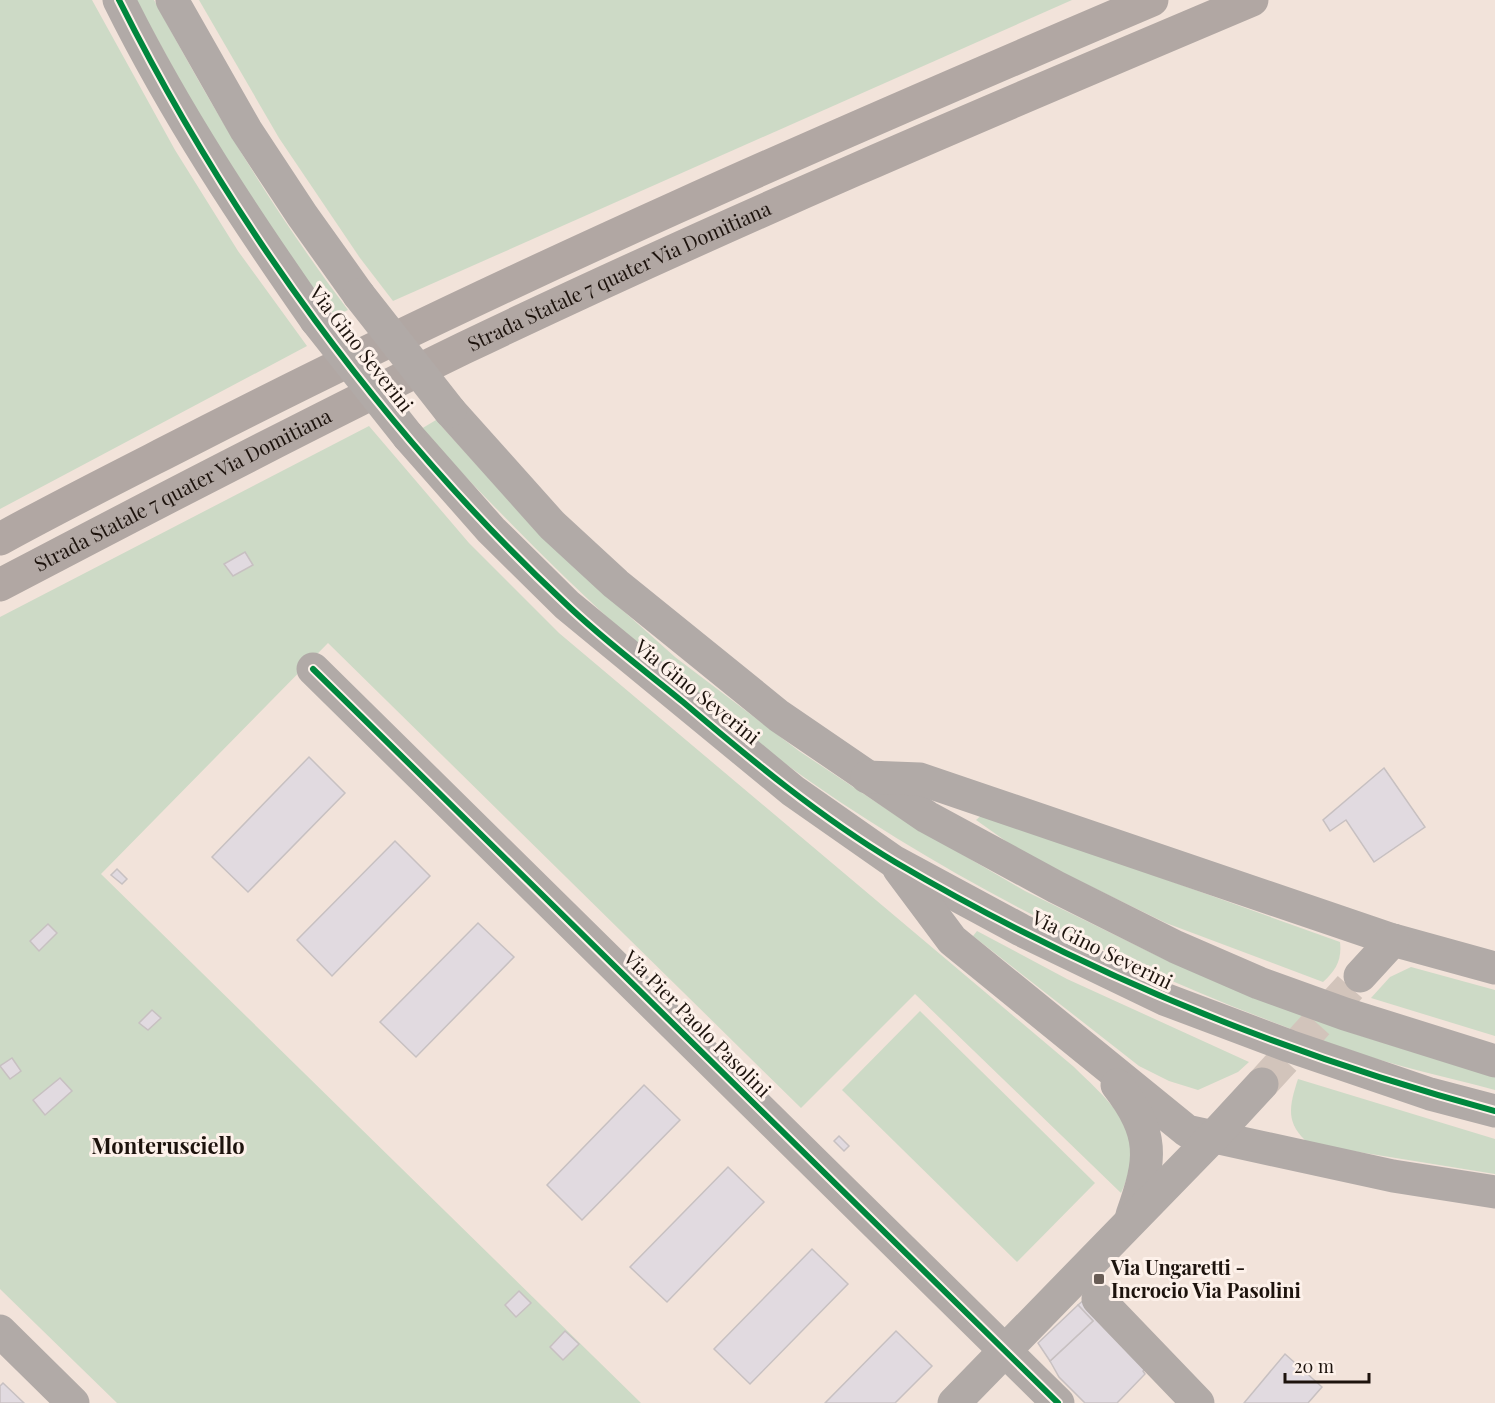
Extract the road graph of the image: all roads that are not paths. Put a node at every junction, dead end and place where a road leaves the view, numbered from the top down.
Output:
1 (119, 0) edge
2 (172, 0) edge
3 (1152, 0) edge
4 (1252, 0) edge
5 (0, 539) edge
6 (0, 585) edge
7 (313, 669) dead end
8 (867, 777) junction
9 (893, 861) junction
10 (1393, 940) junction
11 (1495, 968) edge
12 (1360, 976) tunnel mouth
13 (1495, 1061) edge
14 (1100, 1062) junction
15 (1262, 1084) tunnel mouth
16 (1495, 1111) edge
17 (1213, 1137) junction
18 (1495, 1192) edge
19 (1129, 1224) junction
20 (1098, 1299) dead end
21 (0, 1331) edge
22 (1006, 1351) junction
23 (73, 1403) edge
24 (954, 1403) edge
25 (1058, 1403) edge
26 (1198, 1403) edge

1 - 9 street, Via Gino Severini, bridge
2 - 8 street, Via Gino Severini, bridge
3 - 5 highway, Strada Statale 7 quater Via Domitiana
4 - 6 highway, Strada Statale 7 quater Via Domitiana
7 - 22 street, Via Pier Paolo Pasolini
8 - 10 street
8 - 13 street, Via Gino Severini
9 - 14 street
9 - 16 street, Via Gino Severini
10 - 11 street
10 - 12 street
14 - 17 street
14 - 19 street
15 - 17 street
17 - 18 street
17 - 19 street
19 - 22 street
20 - 26 street
21 - 23 street
22 - 24 street
22 - 25 street, Via Pier Paolo Pasolini

